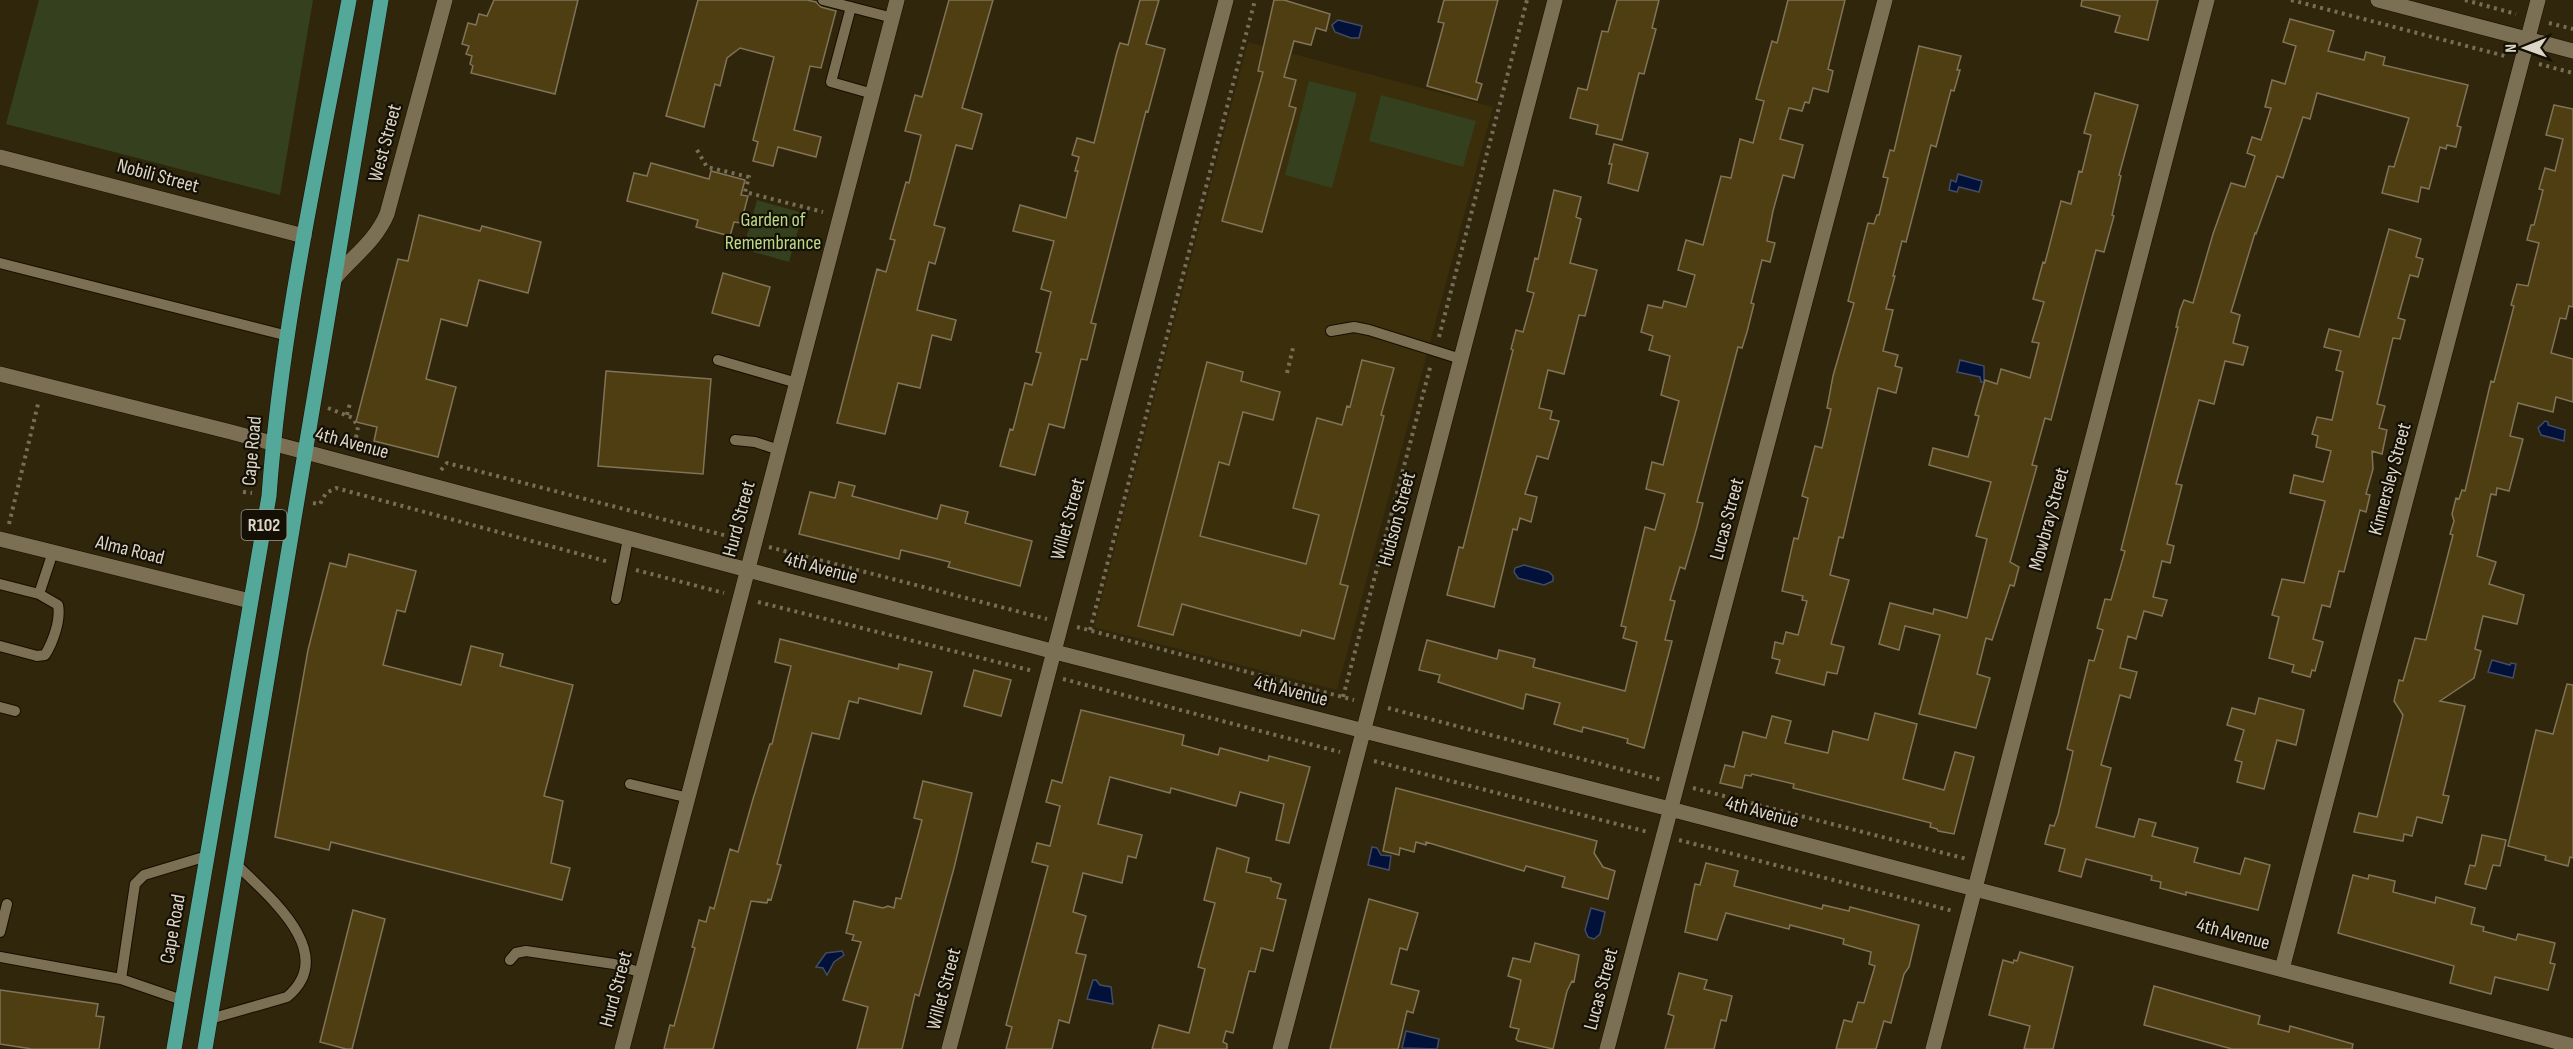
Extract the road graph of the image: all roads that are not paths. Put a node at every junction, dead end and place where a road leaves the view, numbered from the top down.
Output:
1 (349, 0) edge
2 (381, 0) edge
3 (445, 0) edge
4 (823, 0) edge
5 (897, 0) edge
6 (1226, 0) edge
7 (1555, 0) edge
8 (1885, 0) edge
9 (2207, 0) edge
10 (2378, 0) edge
11 (2538, 0) edge
12 (851, 8) junction
13 (893, 18) junction
14 (2528, 39) junction
15 (2573, 51) edge
16 (873, 94) junction
17 (0, 157) edge
18 (304, 236) junction
19 (0, 263) edge
20 (334, 279) junction
21 (1331, 331) dead end
22 (288, 336) junction
23 (1461, 359) junction
24 (718, 360) dead end
25 (0, 374) edge
26 (797, 383) junction
27 (735, 440) dead end
28 (273, 444) junction
29 (779, 450) junction
30 (306, 453) junction
31 (0, 539) edge
32 (628, 539) junction
33 (53, 552) junction
34 (748, 571) junction
35 (0, 584) edge
36 (39, 594) junction
37 (616, 599) dead end
38 (250, 601) junction
39 (0, 646) edge
40 (1055, 652) junction
41 (0, 707) edge
42 (15, 711) dead end
43 (1363, 731) junction
44 (630, 784) dead end
45 (689, 798) junction
46 (1670, 809) junction
47 (207, 856) junction
48 (236, 864) junction
49 (1975, 889) junction
50 (7, 904) dead end
51 (0, 932) edge
52 (0, 957) edge
53 (510, 960) dead end
54 (2282, 969) junction
55 (642, 973) junction
56 (121, 979) junction
57 (182, 1000) junction
58 (210, 1019) junction
59 (2573, 1046) edge
60 (174, 1049) edge
61 (205, 1049) edge
62 (622, 1049) edge
63 (949, 1049) edge
64 (1280, 1049) edge
65 (1607, 1049) edge
66 (1932, 1049) edge

1 - 18 main road, Cape Road / R102
2 - 20 main road, R102
3 - 20 street, West Street
4 - 12 lane
5 - 13 street, Hurd Street
6 - 40 street, Willet Street
7 - 23 street, Hudson Street
8 - 46 street, Lucas Street
9 - 49 street, Mowbray Street
10 - 14 street
11 - 14 street, Kinnersley Street
12 - 13 lane
12 - 16 lane
13 - 16 street, Hurd Street
14 - 15 street
14 - 54 street, Kinnersley Street
16 - 26 street, Hurd Street
17 - 18 street, Nobili Street
18 - 22 main road, Cape Road / R102
19 - 22 lane
20 - 30 main road, R102
21 - 23 lane
22 - 28 main road, Cape Road / R102
23 - 43 street, Hudson Street
24 - 26 lane
25 - 28 street, 4th Avenue
26 - 29 street, Hurd Street
27 - 29 lane
28 - 30 street, 4th Avenue
28 - 38 main road, Cape Road / R102
29 - 34 street, Hurd Street
30 - 32 street, 4th Avenue
30 - 48 main road, R102
31 - 33 street, Alma Road
32 - 34 street, 4th Avenue
32 - 37 lane
33 - 36 lane
33 - 38 street, Alma Road
34 - 40 street, 4th Avenue
34 - 45 street, Hurd Street
35 - 36 lane
36 - 39 lane
38 - 47 main road, Cape Road / R102
40 - 43 street, 4th Avenue
40 - 63 street, Willet Street
41 - 42 lane
43 - 46 street, 4th Avenue
43 - 64 street, Hudson Street
44 - 45 lane
45 - 55 street, Hurd Street
46 - 49 street, 4th Avenue
46 - 65 street, Lucas Street
47 - 56 lane
47 - 57 main road, Cape Road / R102
48 - 58 main road, R102
48 - 58 lane
49 - 54 street, 4th Avenue
49 - 66 street, Mowbray Street
50 - 51 lane
52 - 56 lane
53 - 55 lane
54 - 59 street, 4th Avenue
55 - 62 street, Hurd Street
56 - 57 lane
57 - 60 main road, Cape Road / R102
58 - 61 main road, R102

